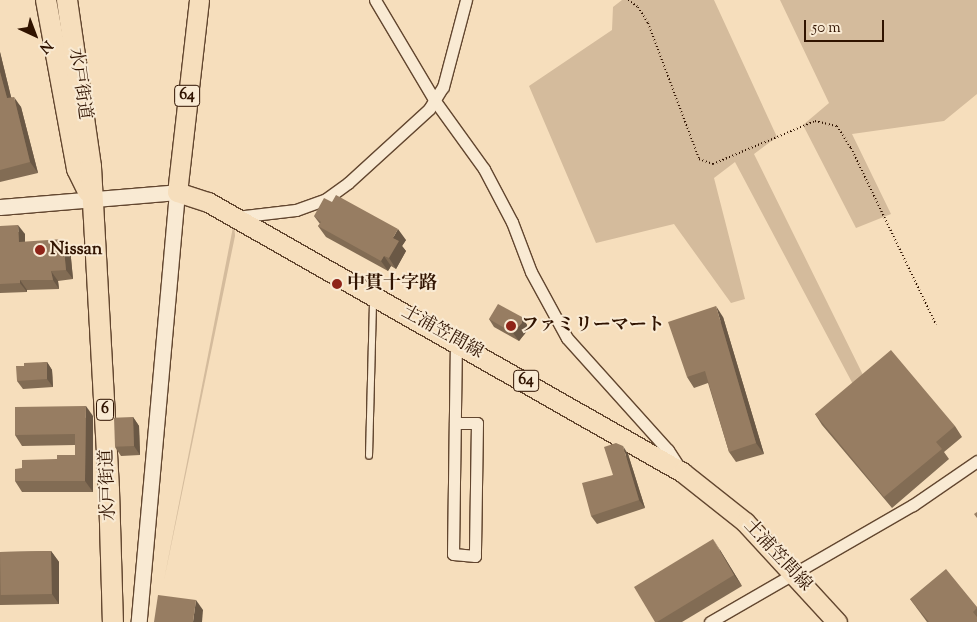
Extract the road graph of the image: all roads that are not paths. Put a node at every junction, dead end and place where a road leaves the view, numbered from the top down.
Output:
1 (46, 0) edge
2 (67, 0) edge
3 (199, 0) edge
4 (375, 0) edge
5 (466, 0) edge
6 (435, 101) junction
7 (177, 192) junction
8 (91, 198) junction
9 (0, 207) edge
10 (234, 217) junction
11 (373, 294) junction
12 (456, 341) junction
13 (455, 423) junction
14 (369, 456) dead end
15 (977, 461) edge
16 (682, 472) junction
17 (794, 573) junction
18 (113, 622) edge
19 (139, 622) edge
20 (710, 622) edge
21 (837, 622) edge

1 - 8 highway, 水戸街道 / 6
2 - 8 highway, 水戸街道 / 6
3 - 7 main road, 64
4 - 6 street
5 - 6 street
6 - 10 street
6 - 16 street
7 - 8 street
7 - 10 main road, 土浦笠間線 / 64
7 - 19 street
8 - 9 street
8 - 18 highway, 水戸街道 / 6
10 - 11 main road, 土浦笠間線 / 64
11 - 12 main road, 土浦笠間線 / 64
11 - 14 lane
12 - 13 street
12 - 16 main road, 土浦笠間線 / 64
13 - 13 street
15 - 17 street
16 - 17 main road, 土浦笠間線 / 64
17 - 20 street
17 - 21 main road, 土浦笠間線 / 64

